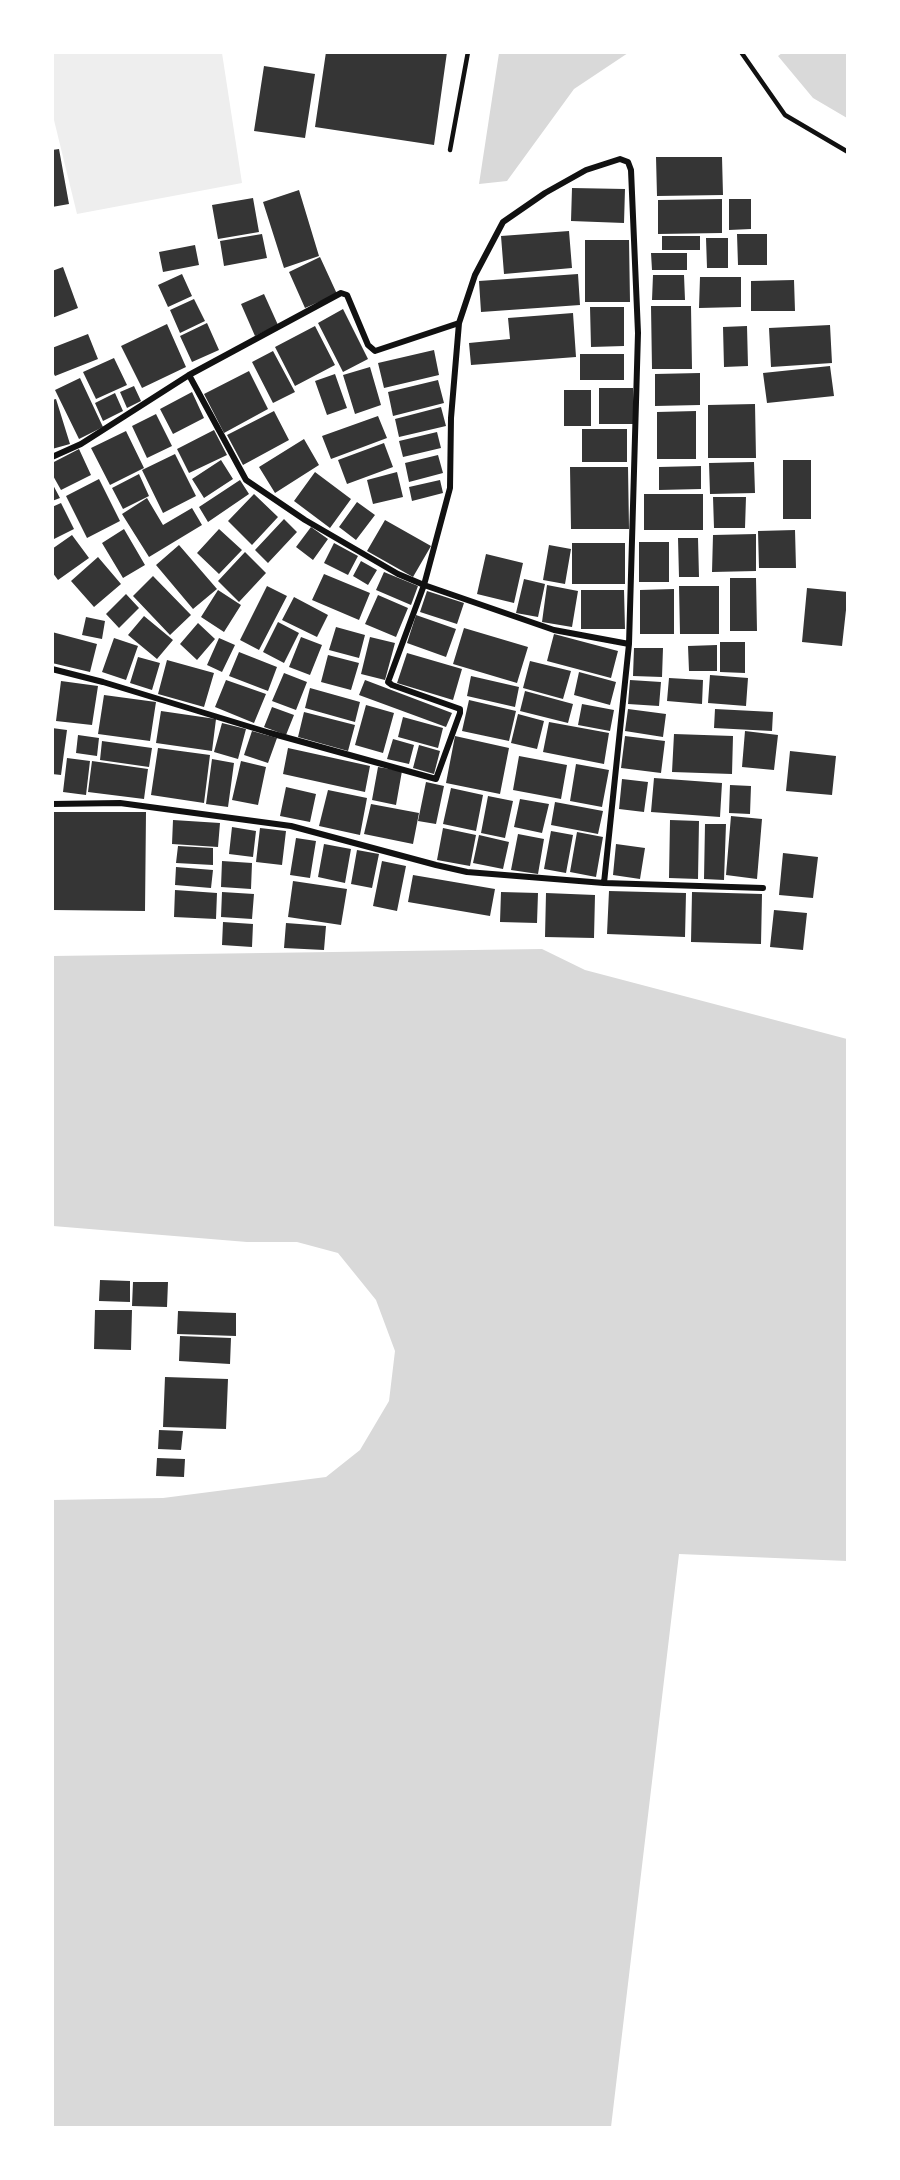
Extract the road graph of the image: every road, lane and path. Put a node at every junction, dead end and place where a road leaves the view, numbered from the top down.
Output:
1 (468, 52) edge
2 (741, 52) edge
3 (450, 150) dead end
4 (848, 152) edge
5 (459, 323) junction
6 (189, 375) junction
7 (52, 457) edge
8 (424, 585) junction
9 (629, 644) junction
10 (52, 669) edge
11 (52, 804) edge
12 (604, 883) junction
13 (763, 888) dead end

1 - 3 lane
2 - 4 lane
5 - 6 street
5 - 8 street
5 - 9 street
6 - 7 street
6 - 8 street
8 - 9 street
8 - 10 street
9 - 12 street
11 - 12 street
12 - 13 street

